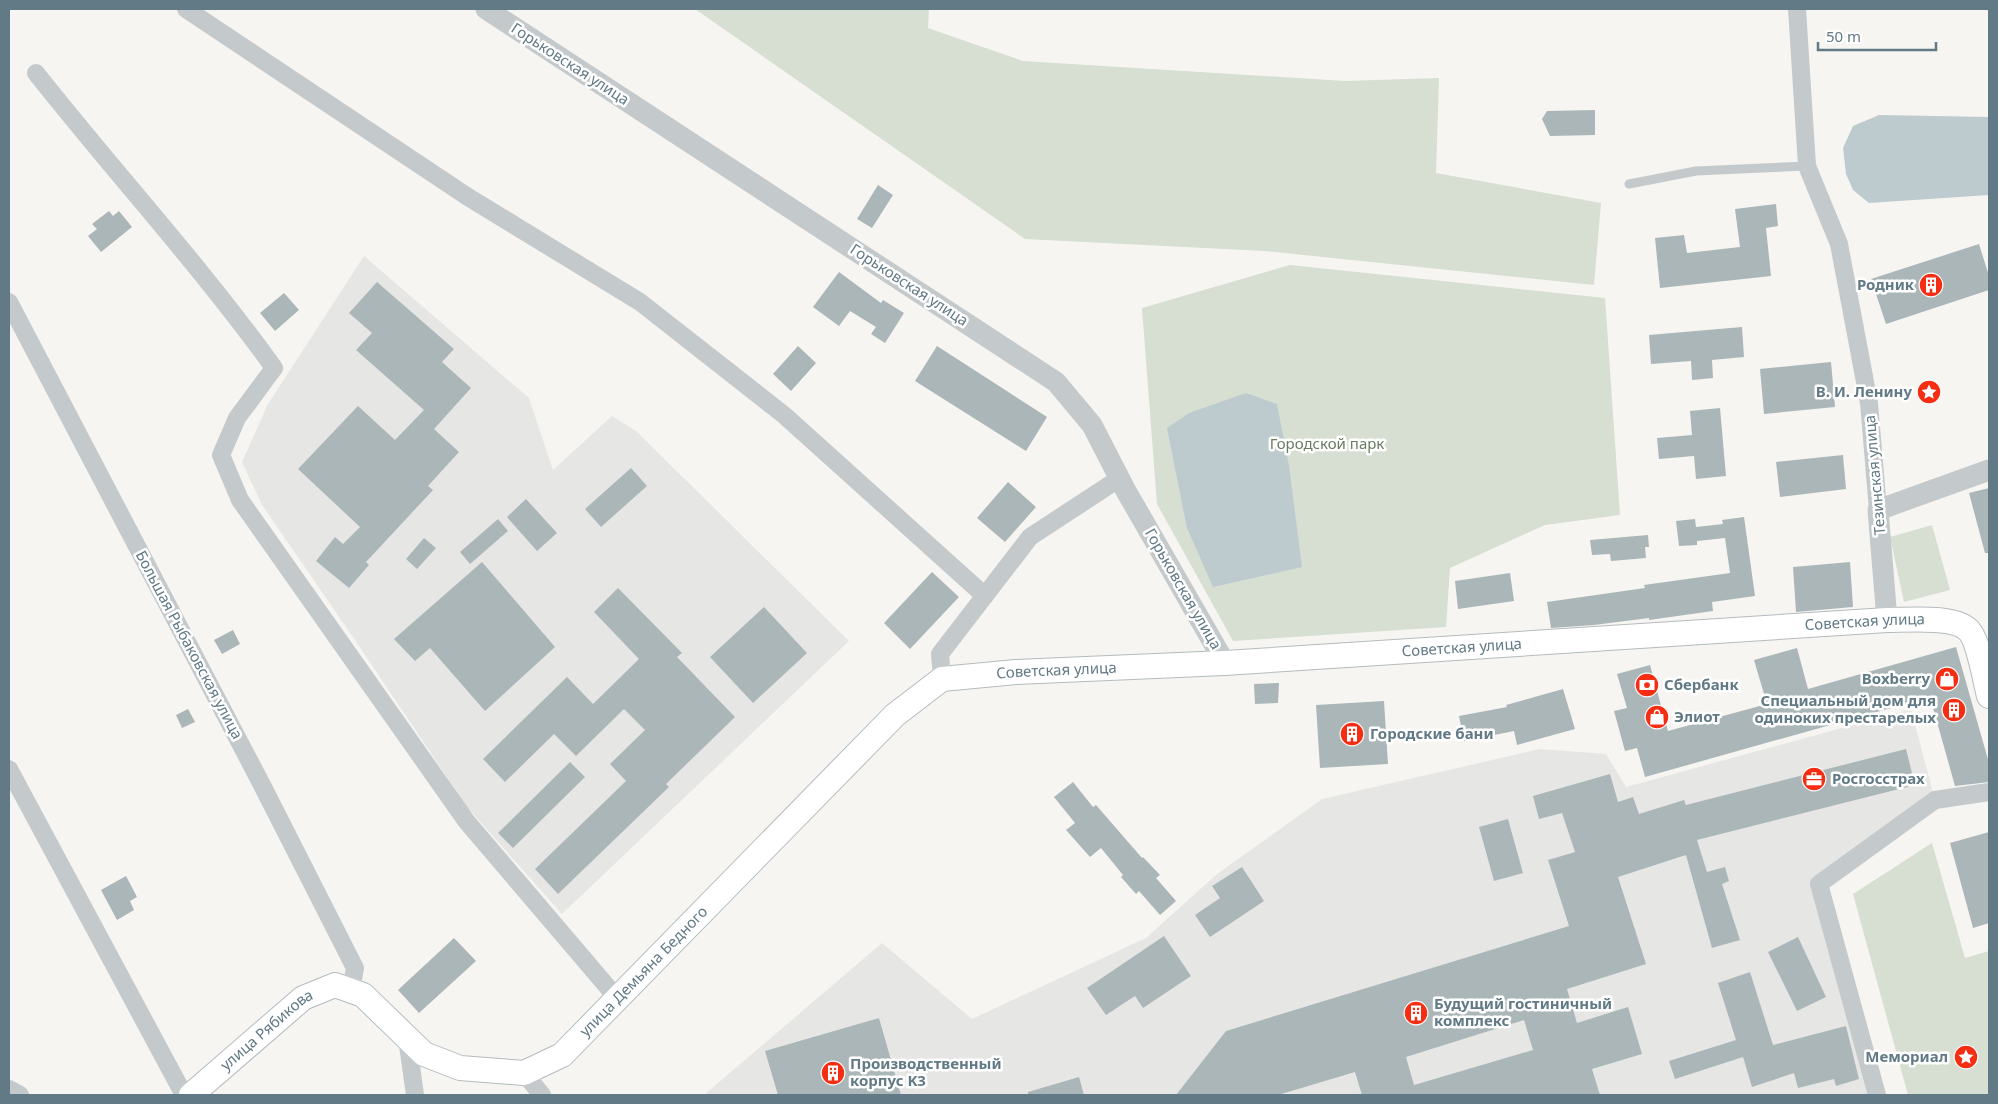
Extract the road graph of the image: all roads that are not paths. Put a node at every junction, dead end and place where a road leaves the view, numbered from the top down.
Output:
1 (186, 9) edge
2 (486, 9) edge
3 (1797, 9) edge
4 (36, 73) dead end
5 (1807, 166) junction
6 (1629, 184) dead end
7 (9, 302) edge
8 (1989, 470) edge
9 (1120, 478) junction
10 (1878, 510) junction
11 (985, 596) junction
12 (1887, 620) junction
13 (1225, 663) junction
14 (942, 679) junction
15 (1989, 696) edge
16 (9, 769) edge
17 (1989, 792) edge
18 (351, 991) junction
19 (617, 998) junction
20 (407, 1038) junction
21 (524, 1073) junction
22 (9, 1089) edge
23 (20, 1095) edge
24 (184, 1095) edge
25 (191, 1095) edge
26 (415, 1095) edge
27 (542, 1095) edge
28 (1877, 1095) edge

1 - 11 street
2 - 9 street, Горьковская улица
3 - 5 street, Тезинская улица
4 - 19 street
5 - 6 lane
5 - 10 street, Тезинская улица
7 - 18 street, Большая Рыбаковская улица
8 - 10 street
9 - 11 street
9 - 13 street, Горьковская улица
10 - 12 street, Тезинская улица
11 - 14 street
12 - 13 main road, Советская улица
12 - 15 main road, Советская улица
13 - 14 main road, Советская улица
14 - 19 main road, улица Демьяна Бедного
16 - 24 street
17 - 28 street
18 - 20 main road, улица Демьяна Бедного
18 - 25 main road, улица Рябикова
19 - 21 main road, улица Демьяна Бедного
20 - 21 main road, улица Демьяна Бедного
20 - 26 street
21 - 27 street
22 - 23 street

